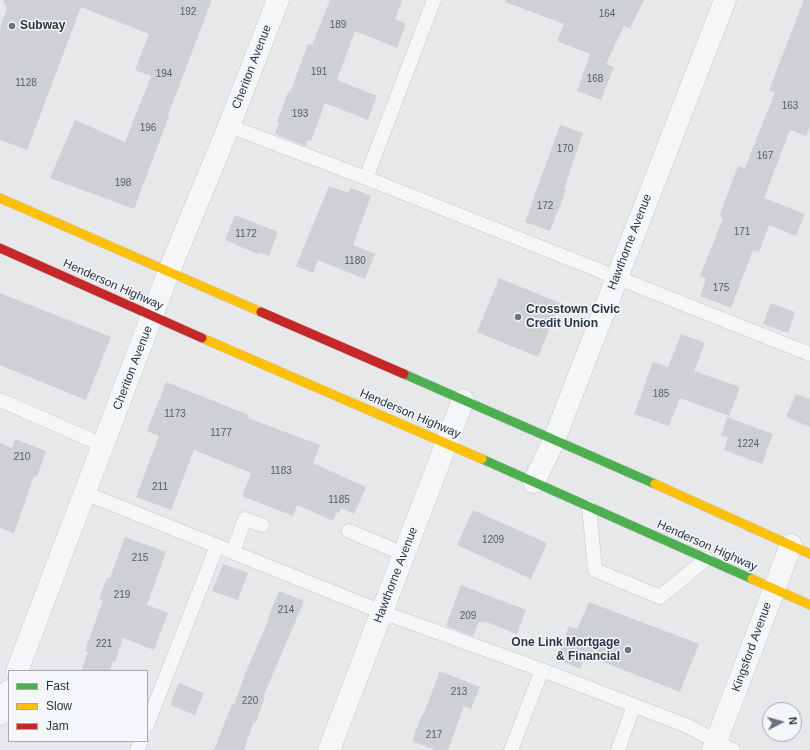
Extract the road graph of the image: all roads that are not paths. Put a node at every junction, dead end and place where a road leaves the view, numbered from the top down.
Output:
1 (278, 0) edge
2 (434, 0) edge
3 (720, 1) edge
4 (229, 126) junction
5 (366, 178) junction
6 (0, 198) edge
7 (0, 248) edge
8 (169, 271) junction
9 (617, 277) junction
10 (152, 316) junction
11 (810, 354) edge
12 (0, 400) edge
13 (463, 400) junction
14 (554, 440) junction
15 (447, 443) junction
16 (104, 445) junction
17 (534, 482) junction
18 (85, 493) junction
19 (589, 507) junction
20 (262, 525) dead end
21 (349, 531) dead end
22 (217, 546) junction
23 (800, 549) edge
24 (232, 552) junction
25 (404, 554) junction
26 (706, 559) junction
27 (773, 589) junction
28 (810, 605) edge
29 (382, 612) junction
30 (17, 670) edge
31 (542, 670) junction
32 (8, 694) edge
33 (634, 705) junction
34 (0, 714) edge
35 (148, 722) edge
36 (721, 748) edge
37 (328, 750) edge
38 (511, 750) edge
39 (618, 750) edge

1 - 4 street, Cheriton Avenue
2 - 5 lane
3 - 9 street, Hawthorne Avenue
4 - 5 lane
4 - 8 street, Cheriton Avenue
5 - 9 lane
6 - 8 main road
7 - 10 main road, Henderson Highway
8 - 10 street, Cheriton Avenue
8 - 13 main road
9 - 11 lane
9 - 14 street, Hawthorne Avenue
10 - 15 main road, Henderson Highway
10 - 16 street, Cheriton Avenue
12 - 16 lane
13 - 14 main road
13 - 15 street, Hawthorne Avenue
14 - 17 street, Hawthorne Avenue
14 - 23 main road
15 - 17 main road, Henderson Highway
15 - 25 street, Hawthorne Avenue
16 - 18 street, Cheriton Avenue
17 - 19 main road, Henderson Highway
18 - 22 lane
18 - 30 street, Cheriton Avenue
19 - 26 main road, Henderson Highway
19 - 26 lane
20 - 24 lane
21 - 25 lane
22 - 24 lane
22 - 35 lane
23 - 27 street, Kingsford Avenue
24 - 29 lane
25 - 29 street, Hawthorne Avenue
26 - 27 main road, Henderson Highway
27 - 28 main road, Henderson Highway
27 - 36 street, Kingsford Avenue
29 - 31 lane
29 - 37 street, Hawthorne Avenue
31 - 33 lane
31 - 38 lane
32 - 34 street
33 - 36 lane
33 - 39 lane

